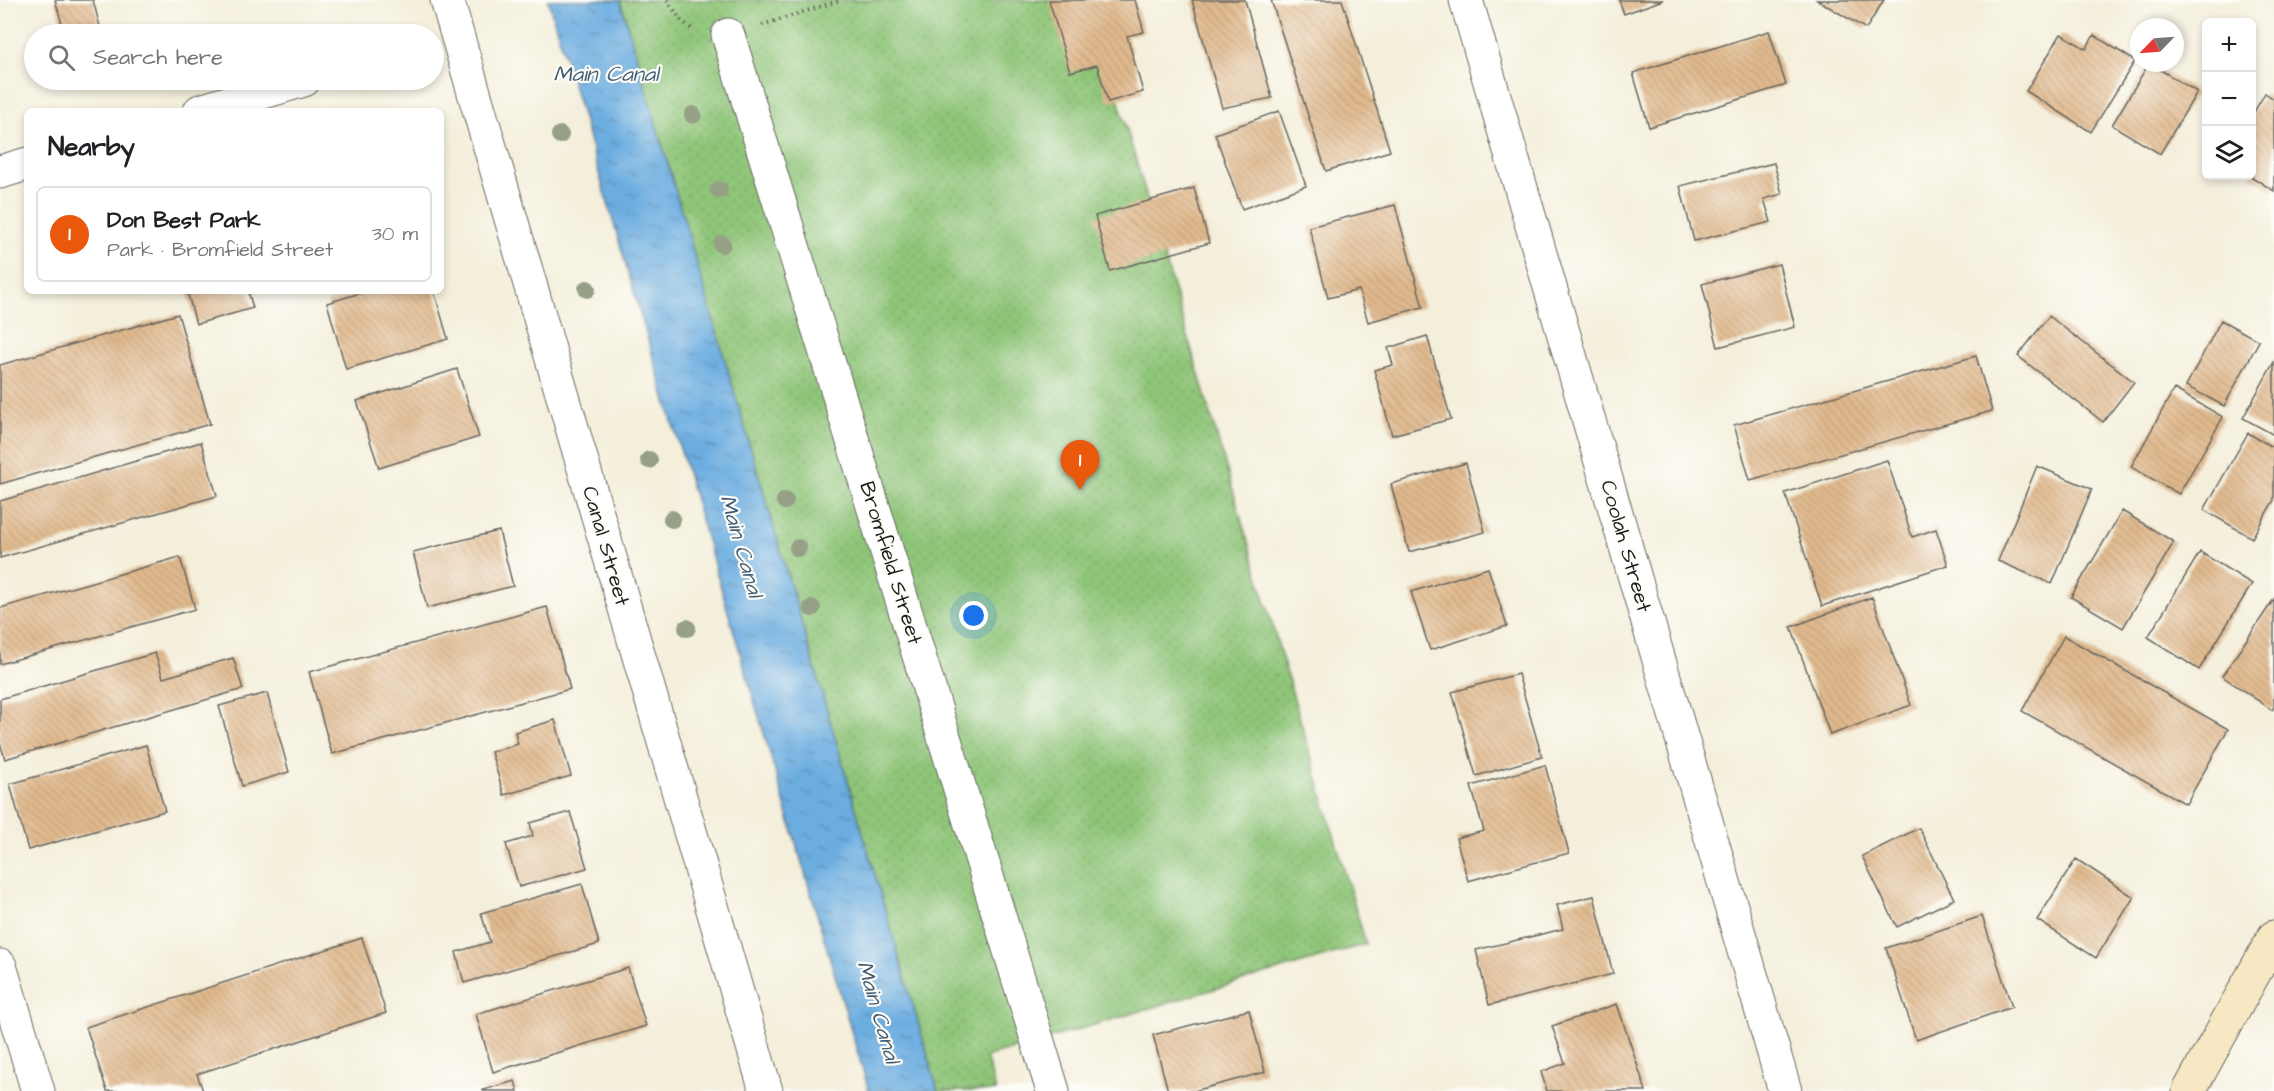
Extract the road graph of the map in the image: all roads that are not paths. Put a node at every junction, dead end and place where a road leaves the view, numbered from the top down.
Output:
1 (447, 0) edge
2 (1466, 0) edge
3 (729, 34) dead end
4 (445, 36) edge
5 (270, 90) edge
6 (210, 108) edge
7 (24, 165) edge
8 (0, 172) edge
9 (2274, 937) edge
10 (0, 966) edge
11 (38, 1091) edge
12 (766, 1091) edge
13 (1053, 1091) edge
14 (1785, 1091) edge
15 (2189, 1091) edge

1 - 4 street, Canal Street
2 - 14 street, Coolah Street
3 - 13 street, Bromfield Street
4 - 12 street, Canal Street
5 - 6 street
7 - 8 street
9 - 15 street
10 - 11 street

